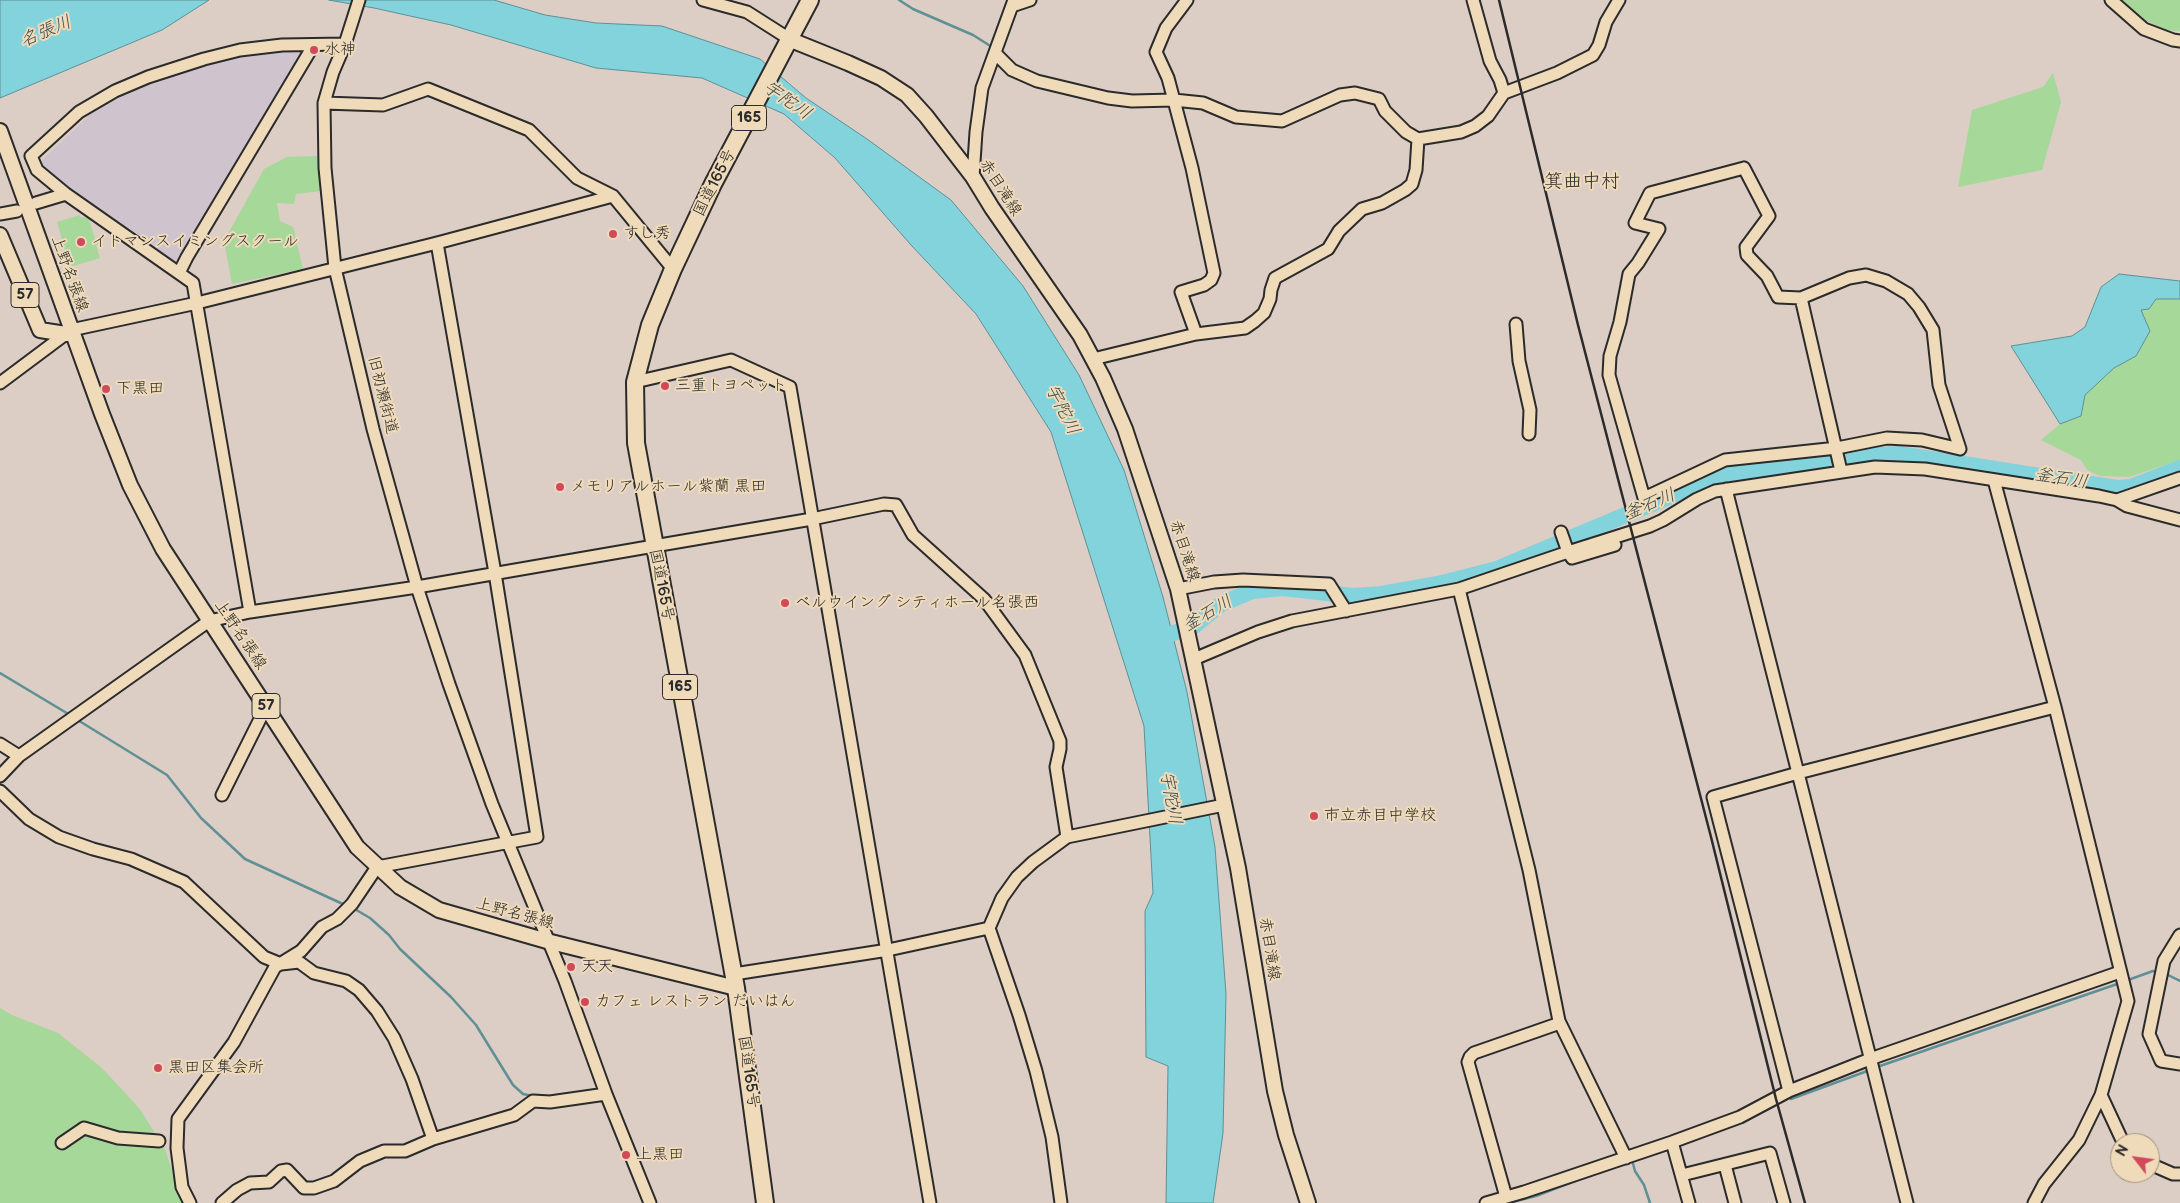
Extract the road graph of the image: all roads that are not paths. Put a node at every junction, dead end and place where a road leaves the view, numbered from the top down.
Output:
1 (359, 0) edge
2 (703, 0) edge
3 (810, 0) edge
4 (1030, 0) edge
5 (1187, 0) edge
6 (1473, 0) edge
7 (1619, 0) edge
8 (2111, 0) edge
9 (1013, 3) edge
10 (2180, 41) edge
11 (346, 42) junction
12 (313, 46) junction
13 (788, 46) junction
14 (995, 53) junction
15 (1504, 93) junction
16 (1174, 100) junction
17 (324, 103) junction
18 (0, 131) edge
19 (1418, 139) junction
20 (973, 177) junction
21 (66, 194) junction
22 (612, 196) junction
23 (36, 203) dead end
24 (17, 211) dead end
25 (0, 214) edge
26 (0, 235) edge
27 (437, 243) junction
28 (335, 268) junction
29 (673, 269) junction
30 (179, 273) junction
31 (1801, 298) junction
32 (198, 303) junction
33 (1516, 324) dead end
34 (68, 332) junction
35 (1196, 334) junction
36 (1093, 359) junction
37 (635, 382) junction
38 (0, 383) edge
39 (1529, 434) dead end
40 (1837, 450) junction
41 (1841, 468) junction
42 (2180, 478) edge
43 (1994, 480) junction
44 (1726, 490) junction
45 (2117, 500) junction
46 (812, 519) junction
47 (2180, 520) edge
48 (1562, 533) dead end
49 (1615, 545) dead end
50 (654, 546) junction
51 (1567, 550) junction
52 (496, 574) junction
53 (417, 587) junction
54 (1178, 589) junction
55 (1460, 589) junction
56 (1344, 606) junction
57 (250, 612) junction
58 (209, 621) junction
59 (1194, 659) junction
60 (266, 707) junction
61 (2055, 707) junction
62 (0, 744) edge
63 (19, 756) junction
64 (1798, 772) junction
65 (0, 776) edge
66 (0, 792) edge
67 (222, 795) dead end
68 (1222, 806) junction
69 (1067, 837) junction
70 (508, 843) junction
71 (377, 867) junction
72 (989, 928) junction
73 (2180, 935) edge
74 (547, 941) junction
75 (888, 950) junction
76 (281, 964) junction
77 (2120, 972) junction
78 (735, 981) junction
79 (1560, 1023) junction
80 (2180, 1064) edge
81 (1871, 1065) junction
82 (1789, 1091) junction
83 (606, 1094) junction
84 (2101, 1095) junction
85 (2119, 1133) edge
86 (433, 1139) junction
87 (159, 1141) dead end
88 (1672, 1142) junction
89 (62, 1143) dead end
90 (1626, 1158) junction
91 (1725, 1165) junction
92 (2160, 1168) edge
93 (2180, 1174) edge
94 (1682, 1175) junction
95 (1506, 1197) junction
96 (190, 1203) edge
97 (222, 1203) edge
98 (650, 1203) edge
99 (766, 1203) edge
100 (930, 1203) edge
101 (1061, 1203) edge
102 (1308, 1203) edge
103 (1486, 1203) edge
104 (1689, 1203) edge
105 (1735, 1203) edge
106 (1784, 1203) edge
107 (1907, 1203) edge
108 (2034, 1203) edge

1 - 11 street, 旧初瀬街道
2 - 13 street
3 - 13 highway, 国道165号 / 165
4 - 9 street
5 - 16 street
6 - 15 street
7 - 15 street
8 - 10 street
9 - 14 street
11 - 12 street
11 - 17 street, 旧初瀬街道
12 - 21 street
12 - 30 street
13 - 20 main road, 赤目滝線
13 - 29 highway, 国道165号 / 165
14 - 16 street
14 - 20 street
15 - 19 street
16 - 19 street
16 - 35 street
17 - 22 street
17 - 28 street, 旧初瀬街道
18 - 34 main road, 上野名張線 / 57
19 - 35 street
20 - 36 main road, 赤目滝線
21 - 23 street
21 - 30 street
22 - 27 street
22 - 29 street
24 - 25 street
26 - 34 main road, 57
27 - 28 street
27 - 52 street
28 - 32 street
28 - 53 street, 旧初瀬街道
29 - 37 highway, 国道165号 / 165
30 - 32 street
31 - 40 street
31 - 40 street
31 - 40 street
32 - 34 street
32 - 57 street
33 - 39 street
34 - 38 street
34 - 58 main road, 上野名張線 / 57
35 - 36 street
36 - 54 main road, 赤目滝線
37 - 46 street
37 - 50 highway, 国道165号 / 165
40 - 41 street
41 - 43 street
41 - 44 street
42 - 45 street
43 - 45 street
43 - 61 street
44 - 51 street
44 - 64 street
45 - 47 street
46 - 50 street
46 - 69 street
46 - 75 street
48 - 51 street
49 - 51 street
50 - 52 street
50 - 78 highway, 国道165号 / 165
51 - 55 street
52 - 53 street
52 - 70 street
53 - 57 street
53 - 70 street, 旧初瀬街道
54 - 56 street
54 - 59 main road, 赤目滝線
55 - 56 street
55 - 79 street
56 - 59 street
57 - 58 street
58 - 60 main road, 上野名張線 / 57
58 - 63 street
59 - 68 main road, 赤目滝線
60 - 67 street
60 - 71 main road, 上野名張線 / 57
61 - 64 street
61 - 77 street
62 - 63 street
63 - 65 street
64 - 81 street
64 - 82 street
66 - 76 street
68 - 69 street
68 - 102 main road, 赤目滝線
69 - 72 street
70 - 71 street
70 - 74 street, 旧初瀬街道
71 - 74 main road, 上野名張線 / 57
71 - 76 street
72 - 75 street
72 - 101 street
73 - 80 street
74 - 78 main road, 上野名張線 / 57
74 - 83 street, 旧初瀬街道
75 - 78 street
75 - 100 street
76 - 86 street
76 - 96 street
77 - 81 street
77 - 84 street
78 - 99 highway, 国道165号 / 165
79 - 90 street
79 - 95 street
81 - 82 street
81 - 107 street
82 - 88 street
83 - 86 street
83 - 98 street, 旧初瀬街道
84 - 85 street
84 - 108 street
86 - 97 street
87 - 89 street
88 - 90 street
88 - 94 street
90 - 95 street
91 - 94 street
91 - 105 street
91 - 106 street
92 - 93 street
94 - 104 street
95 - 103 street

